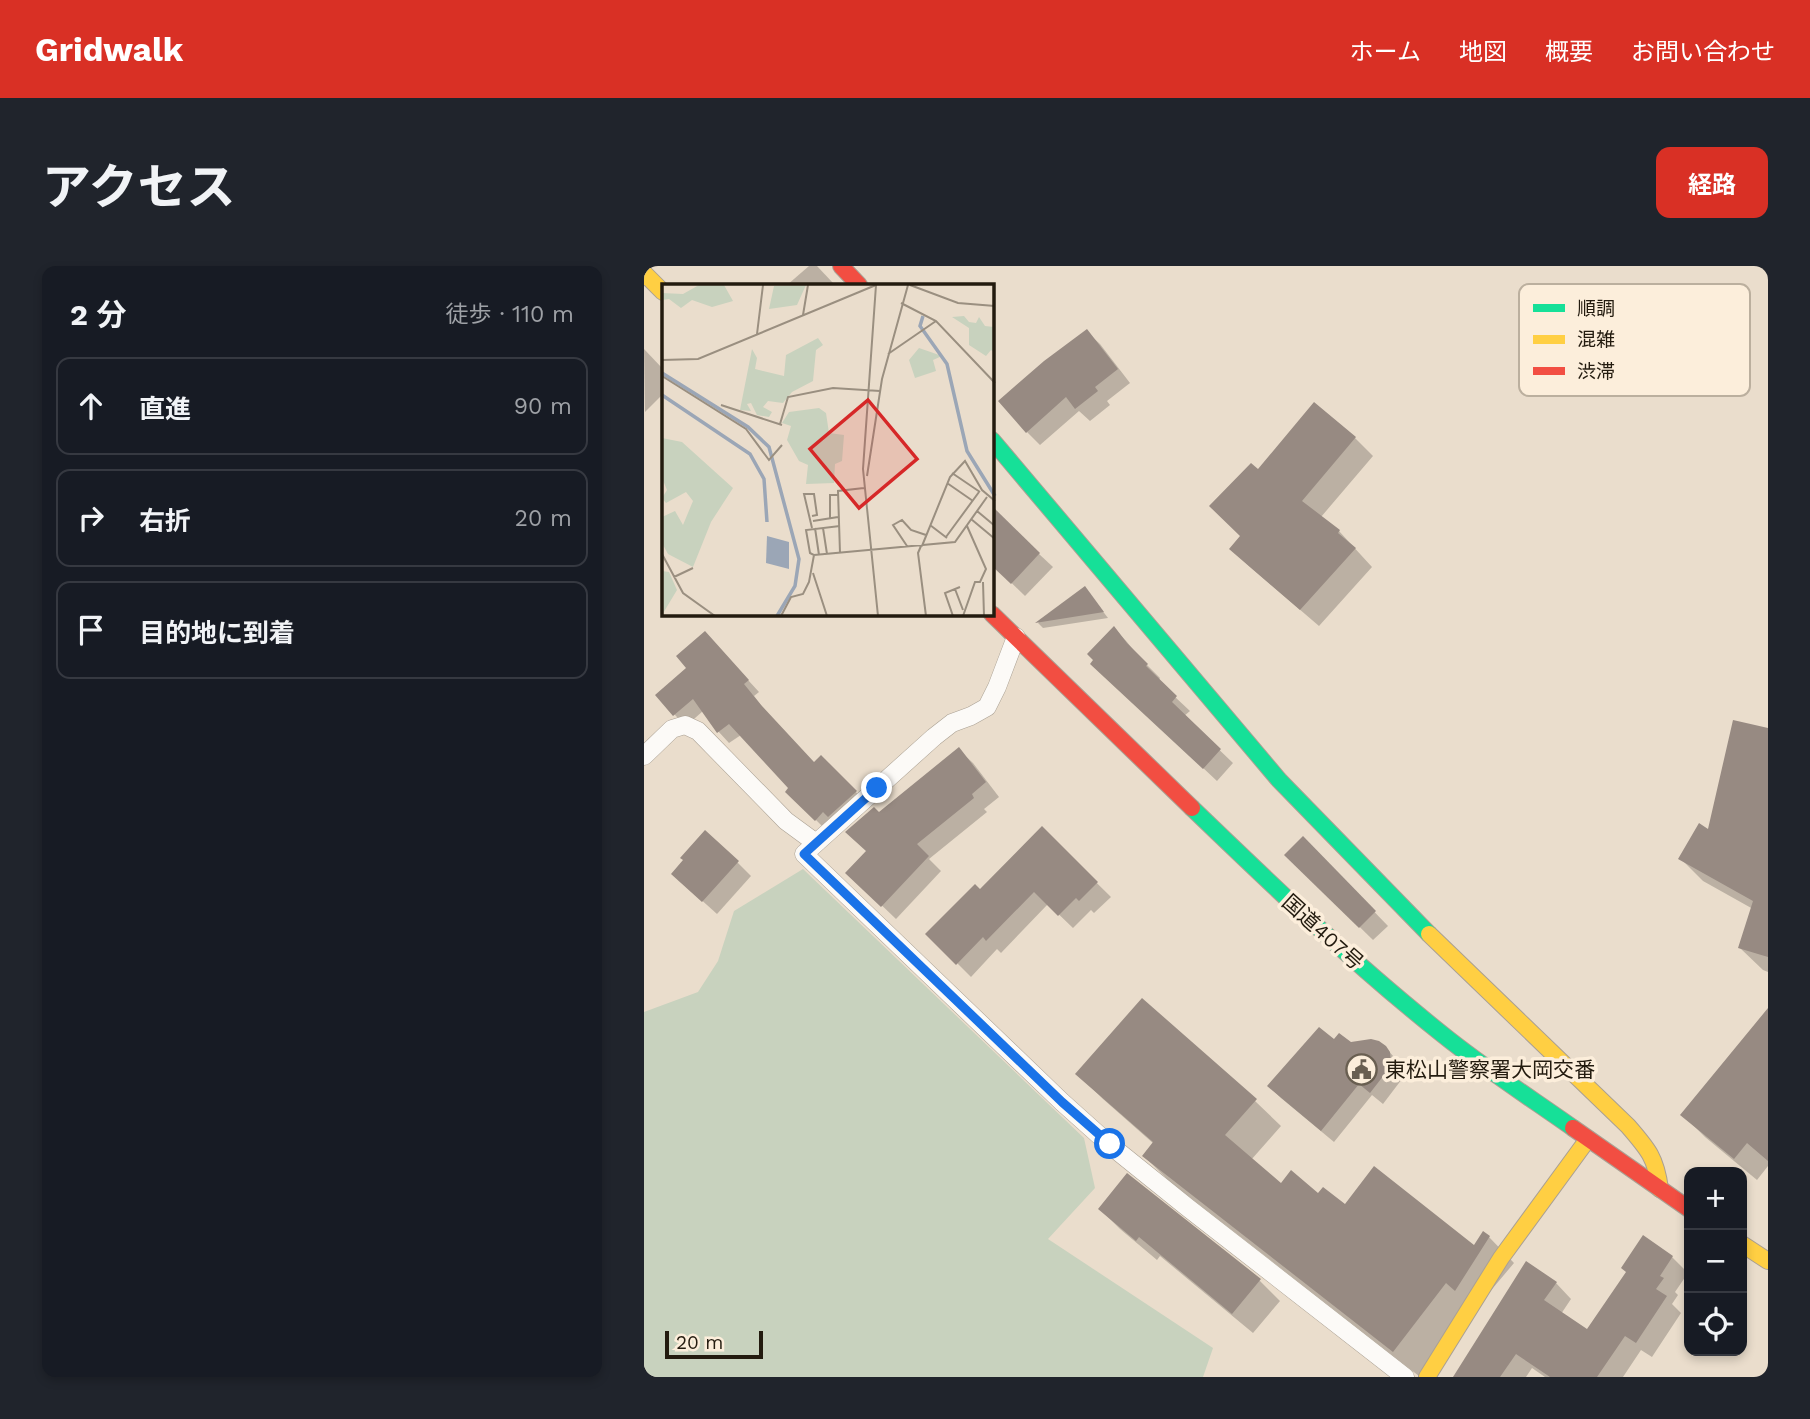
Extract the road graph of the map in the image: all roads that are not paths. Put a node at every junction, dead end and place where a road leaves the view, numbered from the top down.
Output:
1 (842, 266) edge
2 (644, 273) edge
3 (858, 284) edge
4 (662, 291) edge
5 (994, 442) edge
6 (994, 616) edge
7 (1016, 637) junction
8 (644, 756) edge
9 (816, 843) junction
10 (1588, 1139) junction
11 (1660, 1189) junction
12 (1684, 1206) edge
13 (1747, 1247) edge
14 (1768, 1261) edge
15 (1405, 1377) edge
16 (1427, 1377) edge

1 - 3 main road
2 - 4 main road
5 - 11 main road
6 - 7 main road, 国道407号
7 - 9 lane
7 - 10 main road, 国道407号
8 - 9 lane
9 - 15 lane
10 - 11 main road, 国道407号
10 - 16 main road
11 - 12 main road, 国道407号
13 - 14 main road

